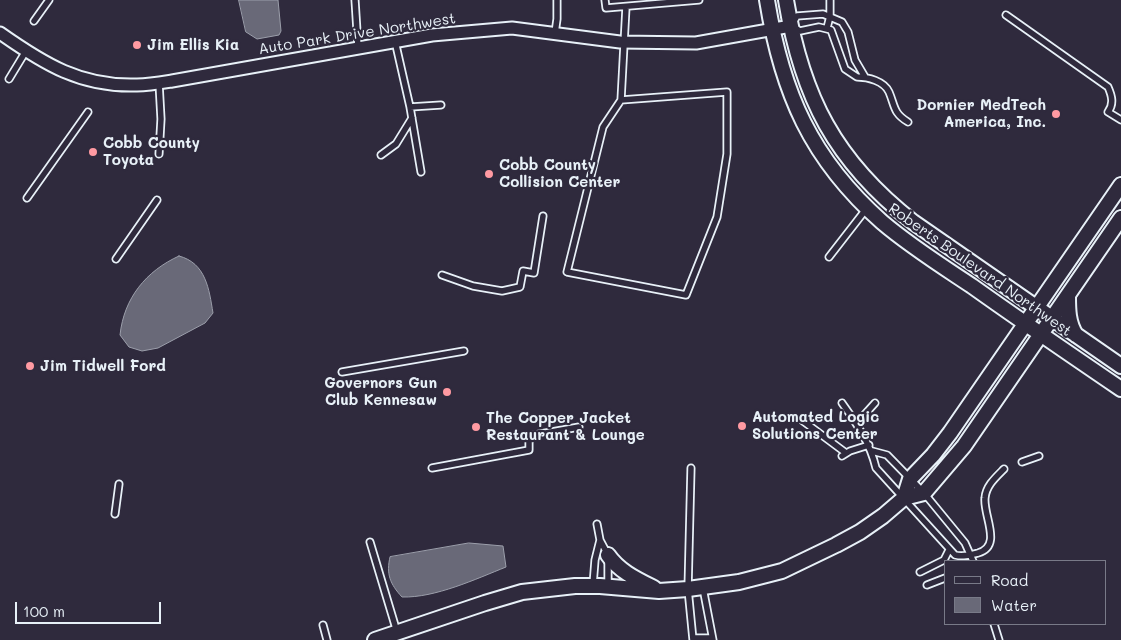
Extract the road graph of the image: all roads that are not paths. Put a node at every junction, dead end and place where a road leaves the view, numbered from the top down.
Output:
1 (49, 0) edge
2 (355, 0) edge
3 (557, 0) edge
4 (605, 0) edge
5 (699, 0) edge
6 (766, 0) edge
7 (786, 0) edge
8 (830, 0) edge
9 (626, 7) junction
10 (1006, 14) dead end
11 (830, 16) junction
12 (34, 21) dead end
13 (791, 26) junction
14 (827, 28) junction
15 (771, 29) junction
16 (0, 33) edge
17 (555, 33) junction
18 (395, 41) junction
19 (624, 42) junction
20 (358, 47) junction
21 (26, 51) junction
22 (865, 77) junction
23 (9, 79) dead end
24 (159, 83) junction
25 (621, 100) junction
26 (441, 104) dead end
27 (410, 107) junction
28 (88, 112) dead end
29 (412, 118) junction
30 (1121, 120) edge
31 (908, 122) dead end
32 (159, 154) dead end
33 (381, 155) dead end
34 (421, 172) dead end
35 (1121, 184) edge
36 (27, 198) dead end
37 (157, 200) dead end
38 (867, 208) junction
39 (543, 216) dead end
40 (1121, 218) edge
41 (829, 257) dead end
42 (116, 259) dead end
43 (442, 275) dead end
44 (1052, 285) junction
45 (1014, 292) junction
46 (1068, 296) junction
47 (1001, 307) junction
48 (1036, 308) junction
49 (1052, 318) junction
50 (1025, 324) junction
51 (1041, 334) junction
52 (1077, 336) junction
53 (1011, 345) junction
54 (1065, 350) junction
55 (464, 351) dead end
56 (1025, 358) junction
57 (1121, 366) edge
58 (342, 372) dead end
59 (1121, 389) edge
60 (842, 403) dead end
61 (875, 403) dead end
62 (803, 421) dead end
63 (857, 423) junction
64 (580, 427) dead end
65 (869, 444) junction
66 (872, 451) junction
67 (1039, 456) dead end
68 (1022, 462) dead end
69 (432, 468) dead end
70 (691, 468) dead end
71 (1004, 469) dead end
72 (910, 479) junction
73 (119, 484) dead end
74 (924, 493) junction
75 (904, 498) junction
76 (115, 514) dead end
77 (597, 524) dead end
78 (600, 540) junction
79 (370, 542) dead end
80 (949, 550) junction
81 (608, 555) junction
82 (971, 559) edge
83 (920, 572) dead end
84 (944, 578) edge
85 (927, 585) dead end
86 (592, 586) junction
87 (608, 587) junction
88 (703, 588) junction
89 (688, 589) junction
90 (659, 590) junction
91 (323, 625) dead end
92 (994, 625) edge
93 (398, 636) edge
94 (693, 639) edge
95 (712, 639) edge
96 (328, 640) edge
97 (375, 640) edge
98 (999, 640) edge

1 - 12 lane
2 - 20 lane
3 - 17 lane
4 - 9 lane
5 - 9 lane
6 - 15 street, Roberts Boulevard Northwest
7 - 13 street, Roberts Boulevard Northwest
8 - 11 lane
9 - 19 lane
10 - 30 lane
11 - 13 lane
11 - 14 lane
11 - 22 lane
13 - 14 lane
13 - 15 street, Auto Park Drive Northwest
13 - 45 street, Roberts Boulevard Northwest
14 - 22 lane
15 - 19 street, Auto Park Drive Northwest
15 - 38 street, Roberts Boulevard Northwest
16 - 21 street, Auto Park Drive Northwest
17 - 18 street, Auto Park Drive Northwest
17 - 19 street, Auto Park Drive Northwest
18 - 20 street, Auto Park Drive Northwest
18 - 27 lane
19 - 25 lane
20 - 24 street, Auto Park Drive Northwest
21 - 23 lane
21 - 24 street, Auto Park Drive Northwest
22 - 31 lane
24 - 32 lane
25 - 25 lane
26 - 27 lane
27 - 29 lane
28 - 36 lane
29 - 33 lane
29 - 34 lane
35 - 44 street
37 - 42 lane
38 - 41 lane
38 - 47 street, Roberts Boulevard Northwest
39 - 43 lane
40 - 46 street
44 - 45 street
44 - 48 street
45 - 48 street, Roberts Boulevard Northwest
46 - 49 street
46 - 52 street
47 - 50 street, Roberts Boulevard Northwest
47 - 53 street
48 - 49 street, Roberts Boulevard Northwest
48 - 50 street
49 - 51 street
49 - 52 street, Roberts Boulevard Northwest
50 - 51 street, Roberts Boulevard Northwest
50 - 53 street
51 - 54 street, Roberts Boulevard Northwest
51 - 56 street
52 - 57 street, Roberts Boulevard Northwest
53 - 72 street
54 - 56 street
54 - 59 street, Roberts Boulevard Northwest
55 - 58 lane
56 - 74 street
60 - 63 lane
61 - 63 lane
62 - 65 lane
63 - 65 lane
64 - 69 lane
65 - 66 lane
66 - 72 lane
66 - 75 lane
67 - 68 lane
70 - 89 lane
71 - 82 lane
72 - 74 lane
72 - 75 street
73 - 76 lane
74 - 75 street
74 - 82 lane
75 - 80 lane
75 - 88 street
77 - 78 lane
78 - 81 lane
78 - 86 lane
79 - 93 lane
80 - 82 lane
80 - 83 lane
81 - 87 lane
81 - 90 street
84 - 85 lane
86 - 87 street
86 - 93 street
87 - 90 street
88 - 89 street
88 - 95 lane
89 - 90 street
89 - 94 lane
91 - 96 lane
92 - 98 lane
93 - 97 street
94 - 95 lane

